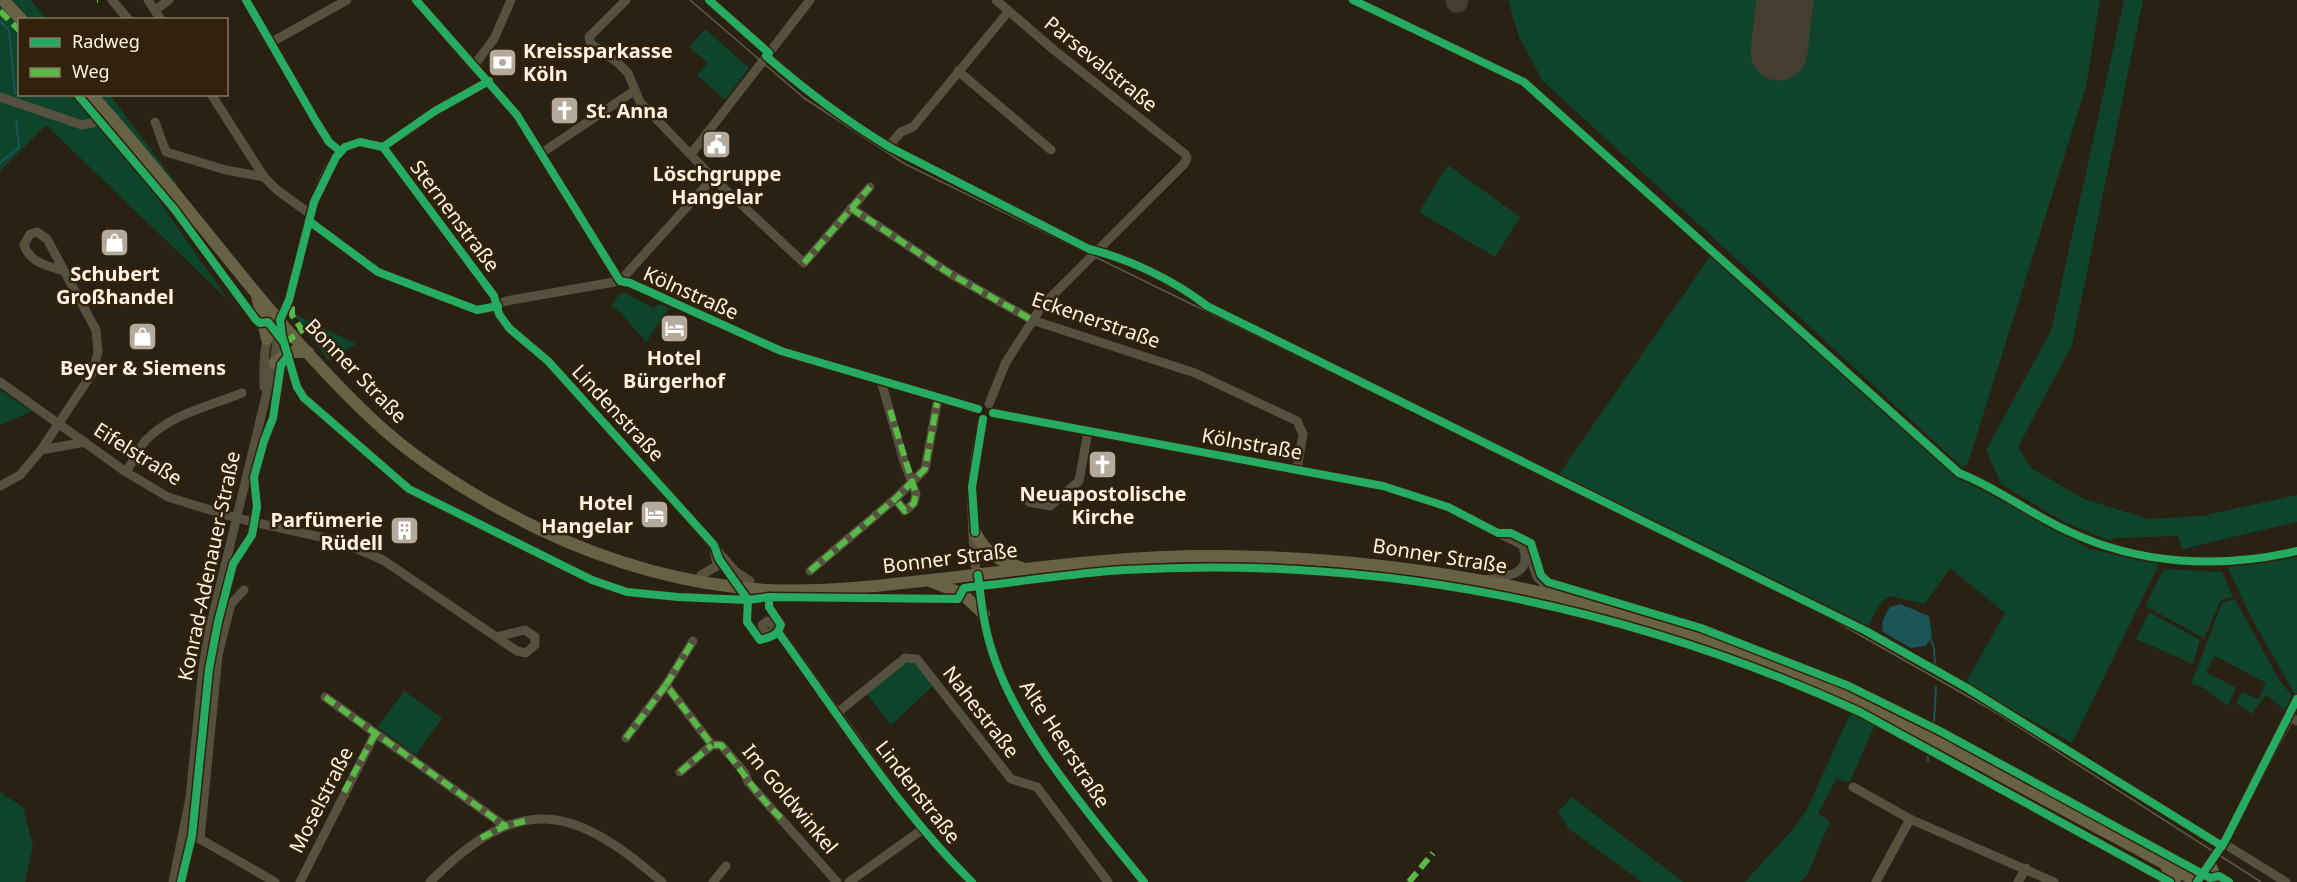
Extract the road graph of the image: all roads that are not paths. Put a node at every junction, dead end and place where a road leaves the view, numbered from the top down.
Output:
1 (3, 0) edge
2 (112, 0) edge
3 (148, 0) edge
4 (169, 0) edge
5 (246, 0) edge
6 (347, 0) edge
7 (416, 0) edge
8 (511, 0) edge
9 (626, 0) edge
10 (709, 0) edge
11 (810, 0) edge
12 (996, 0) edge
13 (155, 10) junction
14 (1008, 12) junction
15 (20, 18) edge
16 (127, 18) edge
17 (160, 18) edge
18 (270, 43) junction
19 (769, 53) junction
20 (475, 64) junction
21 (958, 71) junction
22 (489, 81) junction
23 (634, 91) junction
24 (93, 96) edge
25 (212, 96) edge
26 (0, 97) edge
27 (108, 114) junction
28 (155, 122) dead end
29 (893, 141) dead end
30 (383, 147) junction
31 (1051, 150) dead end
32 (340, 151) junction
33 (540, 154) junction
34 (691, 154) junction
35 (264, 177) junction
36 (713, 178) junction
37 (870, 187) dead end
38 (851, 208) junction
39 (310, 218) junction
40 (64, 271) junction
41 (620, 281) junction
42 (255, 292) junction
43 (498, 306) junction
44 (280, 320) junction
45 (1032, 320) junction
46 (267, 339) junction
47 (308, 352) junction
48 (274, 363) junction
49 (881, 381) junction
50 (0, 382) edge
51 (242, 393) dead end
52 (939, 398) junction
53 (264, 400) junction
54 (978, 409) junction
55 (991, 409) junction
56 (983, 419) junction
57 (59, 424) junction
58 (1088, 432) junction
59 (85, 442) junction
60 (41, 450) junction
61 (1297, 469) junction
62 (126, 472) junction
63 (913, 482) junction
64 (0, 486) edge
65 (895, 499) junction
66 (1029, 502) dead end
67 (236, 518) junction
68 (975, 532) junction
69 (714, 545) junction
70 (1522, 545) junction
71 (635, 564) junction
72 (1026, 569) junction
73 (810, 571) dead end
74 (701, 575) junction
75 (978, 575) junction
76 (928, 580) junction
77 (750, 581) junction
78 (1479, 581) junction
79 (865, 587) junction
80 (244, 590) dead end
81 (1559, 597) junction
82 (984, 614) junction
83 (778, 632) dead end
84 (496, 637) dead end
85 (693, 641) dead end
86 (666, 685) junction
87 (325, 697) dead end
88 (837, 714) junction
89 (2293, 719) edge
90 (375, 734) junction
91 (626, 738) dead end
92 (712, 744) junction
93 (680, 772) dead end
94 (1854, 787) dead end
95 (1910, 819) junction
96 (505, 826) junction
97 (923, 829) junction
98 (185, 834) junction
99 (200, 839) junction
100 (2223, 843) junction
101 (2164, 863) junction
102 (2210, 864) junction
103 (726, 866) dead end
104 (2026, 868) junction
105 (173, 882) edge
106 (275, 882) edge
107 (300, 882) edge
108 (430, 882) edge
109 (662, 882) edge
110 (713, 882) edge
111 (837, 882) edge
112 (849, 882) edge
113 (972, 882) edge
114 (1108, 882) edge
115 (1144, 882) edge
116 (1876, 882) edge
117 (2018, 882) edge
118 (2054, 882) edge
119 (2175, 882) edge
120 (2197, 882) edge
121 (2217, 882) edge
122 (2286, 882) edge

1 - 15 main road
2 - 16 street
3 - 13 street
4 - 13 street
5 - 18 street
6 - 18 street
7 - 20 street, Kölnstraße
8 - 20 street
9 - 23 street
10 - 19 street
11 - 19 street
12 - 14 street, Parsevalstraße
13 - 17 street
14 - 21 street
14 - 45 street, Parsevalstraße
18 - 32 street
19 - 34 street
20 - 22 street, Kölnstraße
21 - 29 street
21 - 31 street
22 - 30 street
22 - 33 street, Kölnstraße
23 - 33 street
23 - 34 street
24 - 27 main road, Bonner Straße
25 - 35 street
26 - 27 street
27 - 42 main road, Bonner Straße
28 - 35 street
30 - 32 street
30 - 43 street, Sternenstraße
32 - 39 street
33 - 41 street, Kölnstraße
34 - 36 street
35 - 39 street
36 - 38 street
36 - 41 street
37 - 38 street
38 - 45 street, Eckenerstraße
39 - 43 street
39 - 44 street
40 - 40 street
40 - 57 street
41 - 43 street
41 - 49 street, Kölnstraße
42 - 44 main road, Bonner Straße
42 - 46 main road
43 - 69 street, Lindenstraße
44 - 46 street
44 - 47 main road, Bonner Straße
44 - 48 street, Konrad-Adenauer-Straße
45 - 55 street
45 - 61 street, Eckenerstraße
46 - 53 street, Konrad-Adenauer-Straße
47 - 48 main road
47 - 71 main road, Bonner Straße
48 - 53 street, Konrad-Adenauer-Straße
49 - 52 street, Kölnstraße
49 - 63 street
50 - 57 street, Eifelstraße
51 - 62 street
52 - 54 street, Kölnstraße
52 - 63 street
53 - 67 street, Konrad-Adenauer-Straße
54 - 55 street
54 - 56 street
55 - 56 street
55 - 58 street, Kölnstraße
56 - 68 street
57 - 59 street, Eifelstraße
57 - 60 street
58 - 61 street, Kölnstraße
58 - 66 street
59 - 60 street
59 - 62 street, Eifelstraße
60 - 64 street
61 - 70 street, Kölnstraße
62 - 67 street, Eifelstraße
63 - 65 street
63 - 65 street
65 - 73 street
67 - 84 street, Eifelstraße
67 - 98 street, Konrad-Adenauer-Straße
68 - 72 main road
68 - 75 street
69 - 74 street
69 - 77 street, Lindenstraße
70 - 78 street
70 - 81 street
71 - 74 main road, Bonner Straße
71 - 79 main road, Bonner Straße
72 - 75 main road, Bonner Straße
72 - 78 main road, Bonner Straße
74 - 77 main road, Bonner Straße
75 - 76 main road, Bonner Straße
75 - 82 street, Alte Heerstraße
76 - 79 main road, Bonner Straße
76 - 82 main road
77 - 79 main road, Bonner Straße
78 - 81 main road, Bonner Straße
80 - 99 street, Konrad-Adenauer-Straße
81 - 101 main road, Bonner Straße
82 - 115 street, Alte Heerstraße
83 - 88 street, Lindenstraße
85 - 86 street
86 - 91 street
86 - 92 street, Im Goldwinkel
87 - 90 street, Moselstraße
88 - 97 street, Lindenstraße
88 - 114 street, Nahestraße
89 - 100 street
90 - 96 street, Moselstraße
90 - 107 street, Moselstraße
92 - 93 street, Im Goldwinkel
92 - 111 street, Im Goldwinkel
94 - 95 street
95 - 104 street
95 - 116 street
96 - 108 street
96 - 109 street
97 - 112 street
97 - 113 street, Lindenstraße
98 - 99 street
98 - 105 street, Konrad-Adenauer-Straße
99 - 106 street
100 - 102 street
100 - 122 street
101 - 119 main road
101 - 120 main road, Bonner Straße
102 - 120 street
102 - 121 main road
103 - 110 street
104 - 117 street
104 - 118 street

